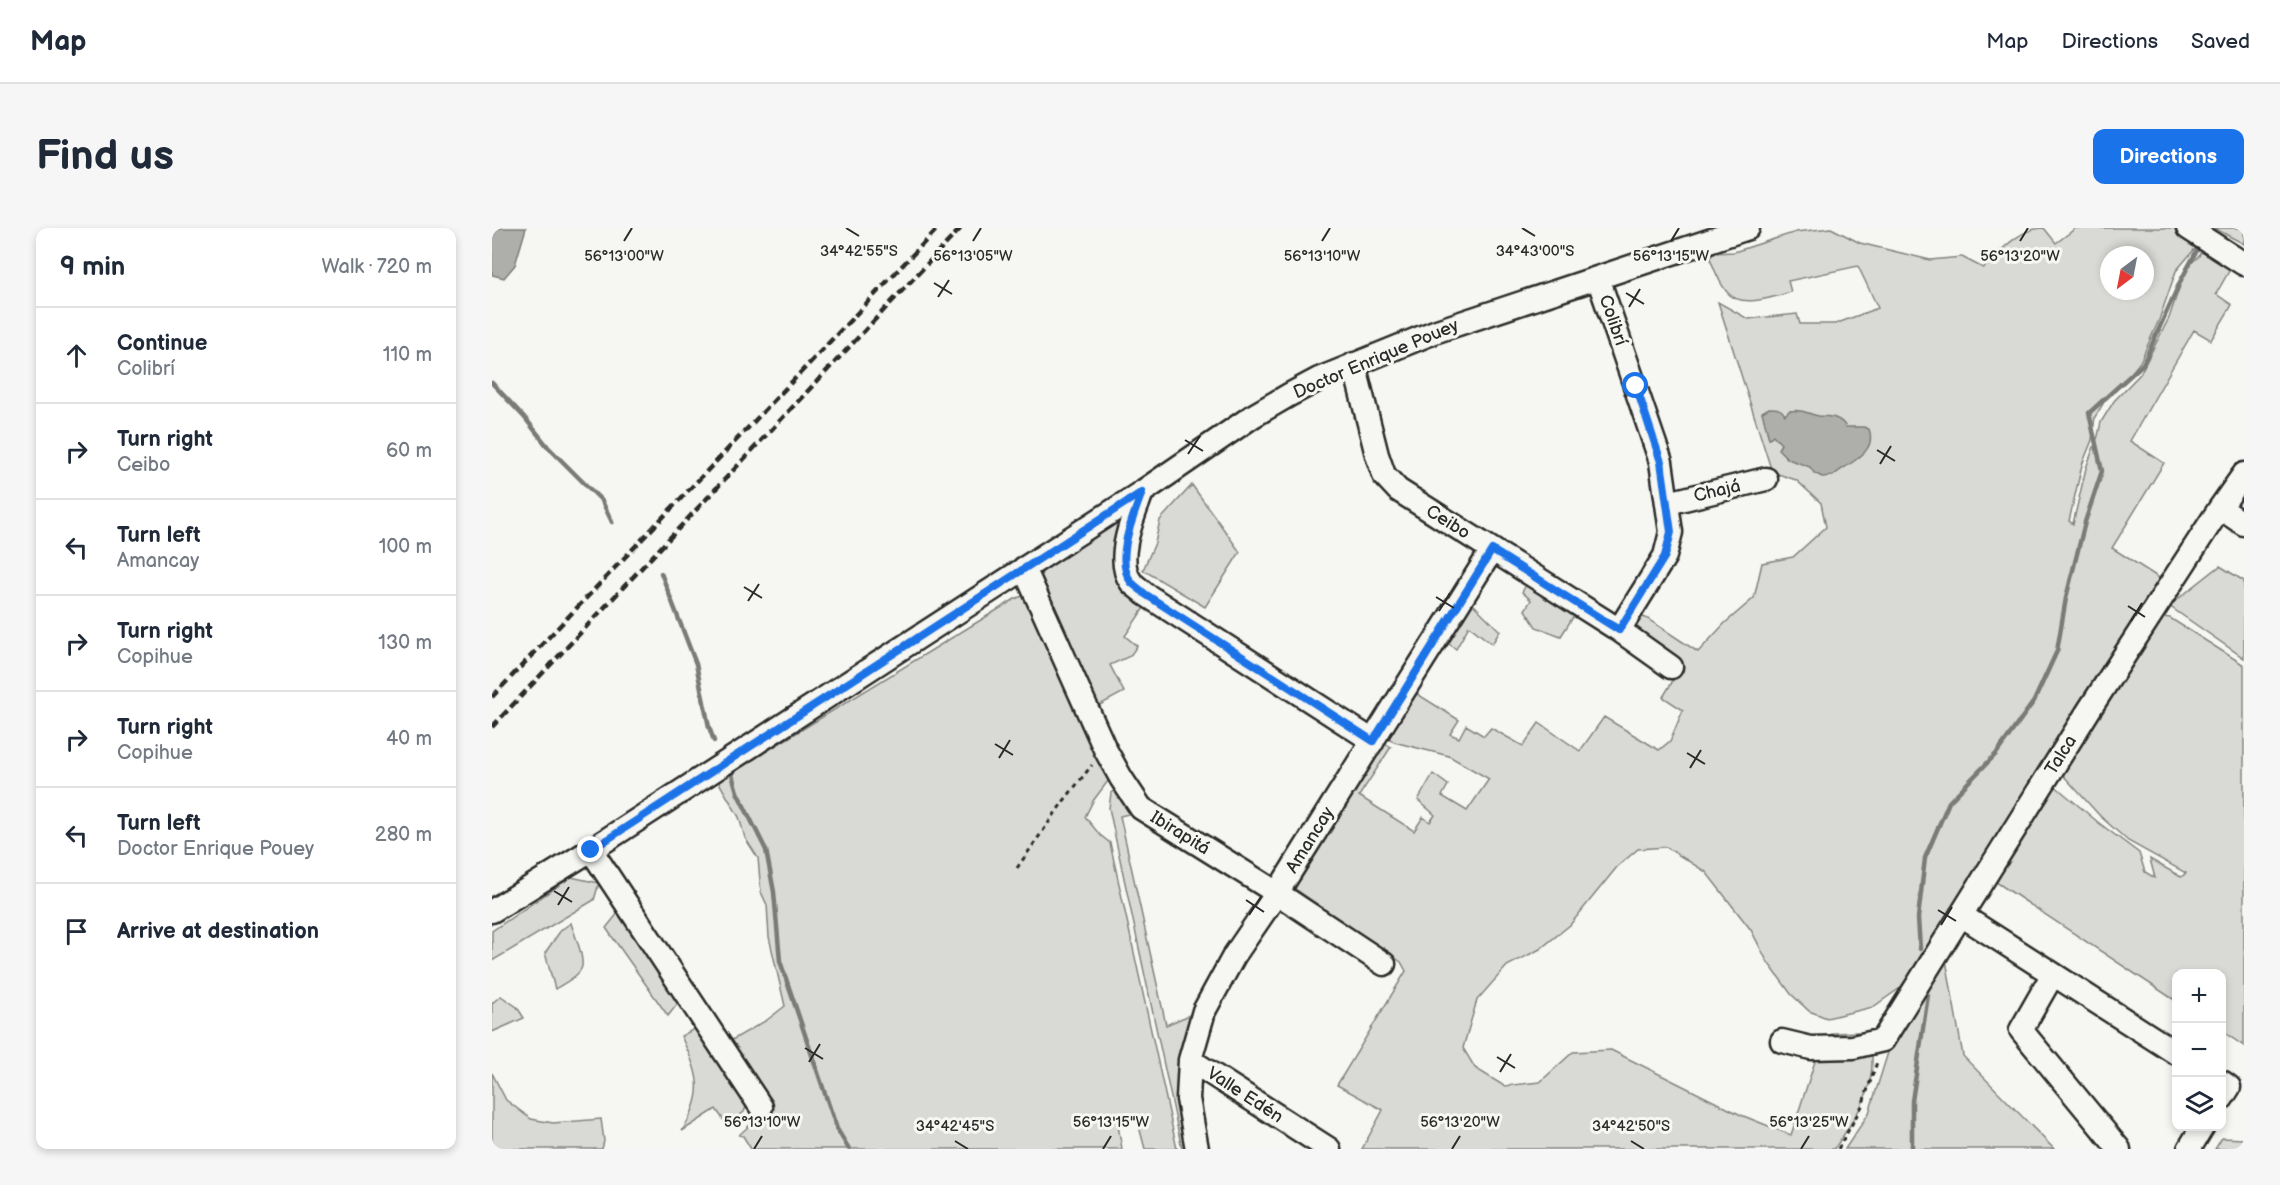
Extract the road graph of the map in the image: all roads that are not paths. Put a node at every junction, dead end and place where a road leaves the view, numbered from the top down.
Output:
1 (1748, 228) edge
2 (2188, 228) edge
3 (2244, 264) edge
4 (1598, 278) junction
5 (1354, 364) junction
6 (2244, 474) edge
7 (1766, 479) dead end
8 (1142, 492) junction
9 (1668, 502) junction
10 (2220, 508) junction
11 (2244, 524) edge
12 (1492, 550) junction
13 (1024, 568) junction
14 (1619, 630) junction
15 (1671, 667) dead end
16 (1373, 741) junction
17 (591, 850) junction
18 (1277, 893) junction
19 (492, 911) edge
20 (1961, 915) junction
21 (1384, 964) dead end
22 (2053, 974) junction
23 (1782, 1041) dead end
24 (2172, 1050) edge
25 (1190, 1060) junction
26 (761, 1107) dead end
27 (2200, 1131) edge
28 (1197, 1149) edge
29 (1329, 1149) edge
30 (2119, 1149) edge
31 (2189, 1149) edge

1 - 4 street, Doctor Enrique Pouey
2 - 3 street
4 - 5 street, Doctor Enrique Pouey
4 - 9 street, Colibrí
5 - 8 street, Doctor Enrique Pouey
5 - 12 street, Ceibo
6 - 10 street, Talca
7 - 9 street, Chajá
8 - 13 street, Doctor Enrique Pouey
8 - 16 street
9 - 14 street, Colibrí
10 - 11 street
10 - 20 street, Talca
12 - 14 street, Ceibo
12 - 16 street, Amancay
13 - 17 street, Doctor Enrique Pouey
13 - 18 street, Ibirapitá
14 - 15 street, Ceibo
16 - 18 street, Amancay
17 - 19 street, Doctor Enrique Pouey
17 - 26 street
18 - 21 street, Ibirapitá
18 - 25 street, Amancay
20 - 22 street
20 - 23 street, Talca
22 - 24 street
22 - 30 street
25 - 28 street, Amancay
25 - 29 street, Valle Edén
27 - 31 street

